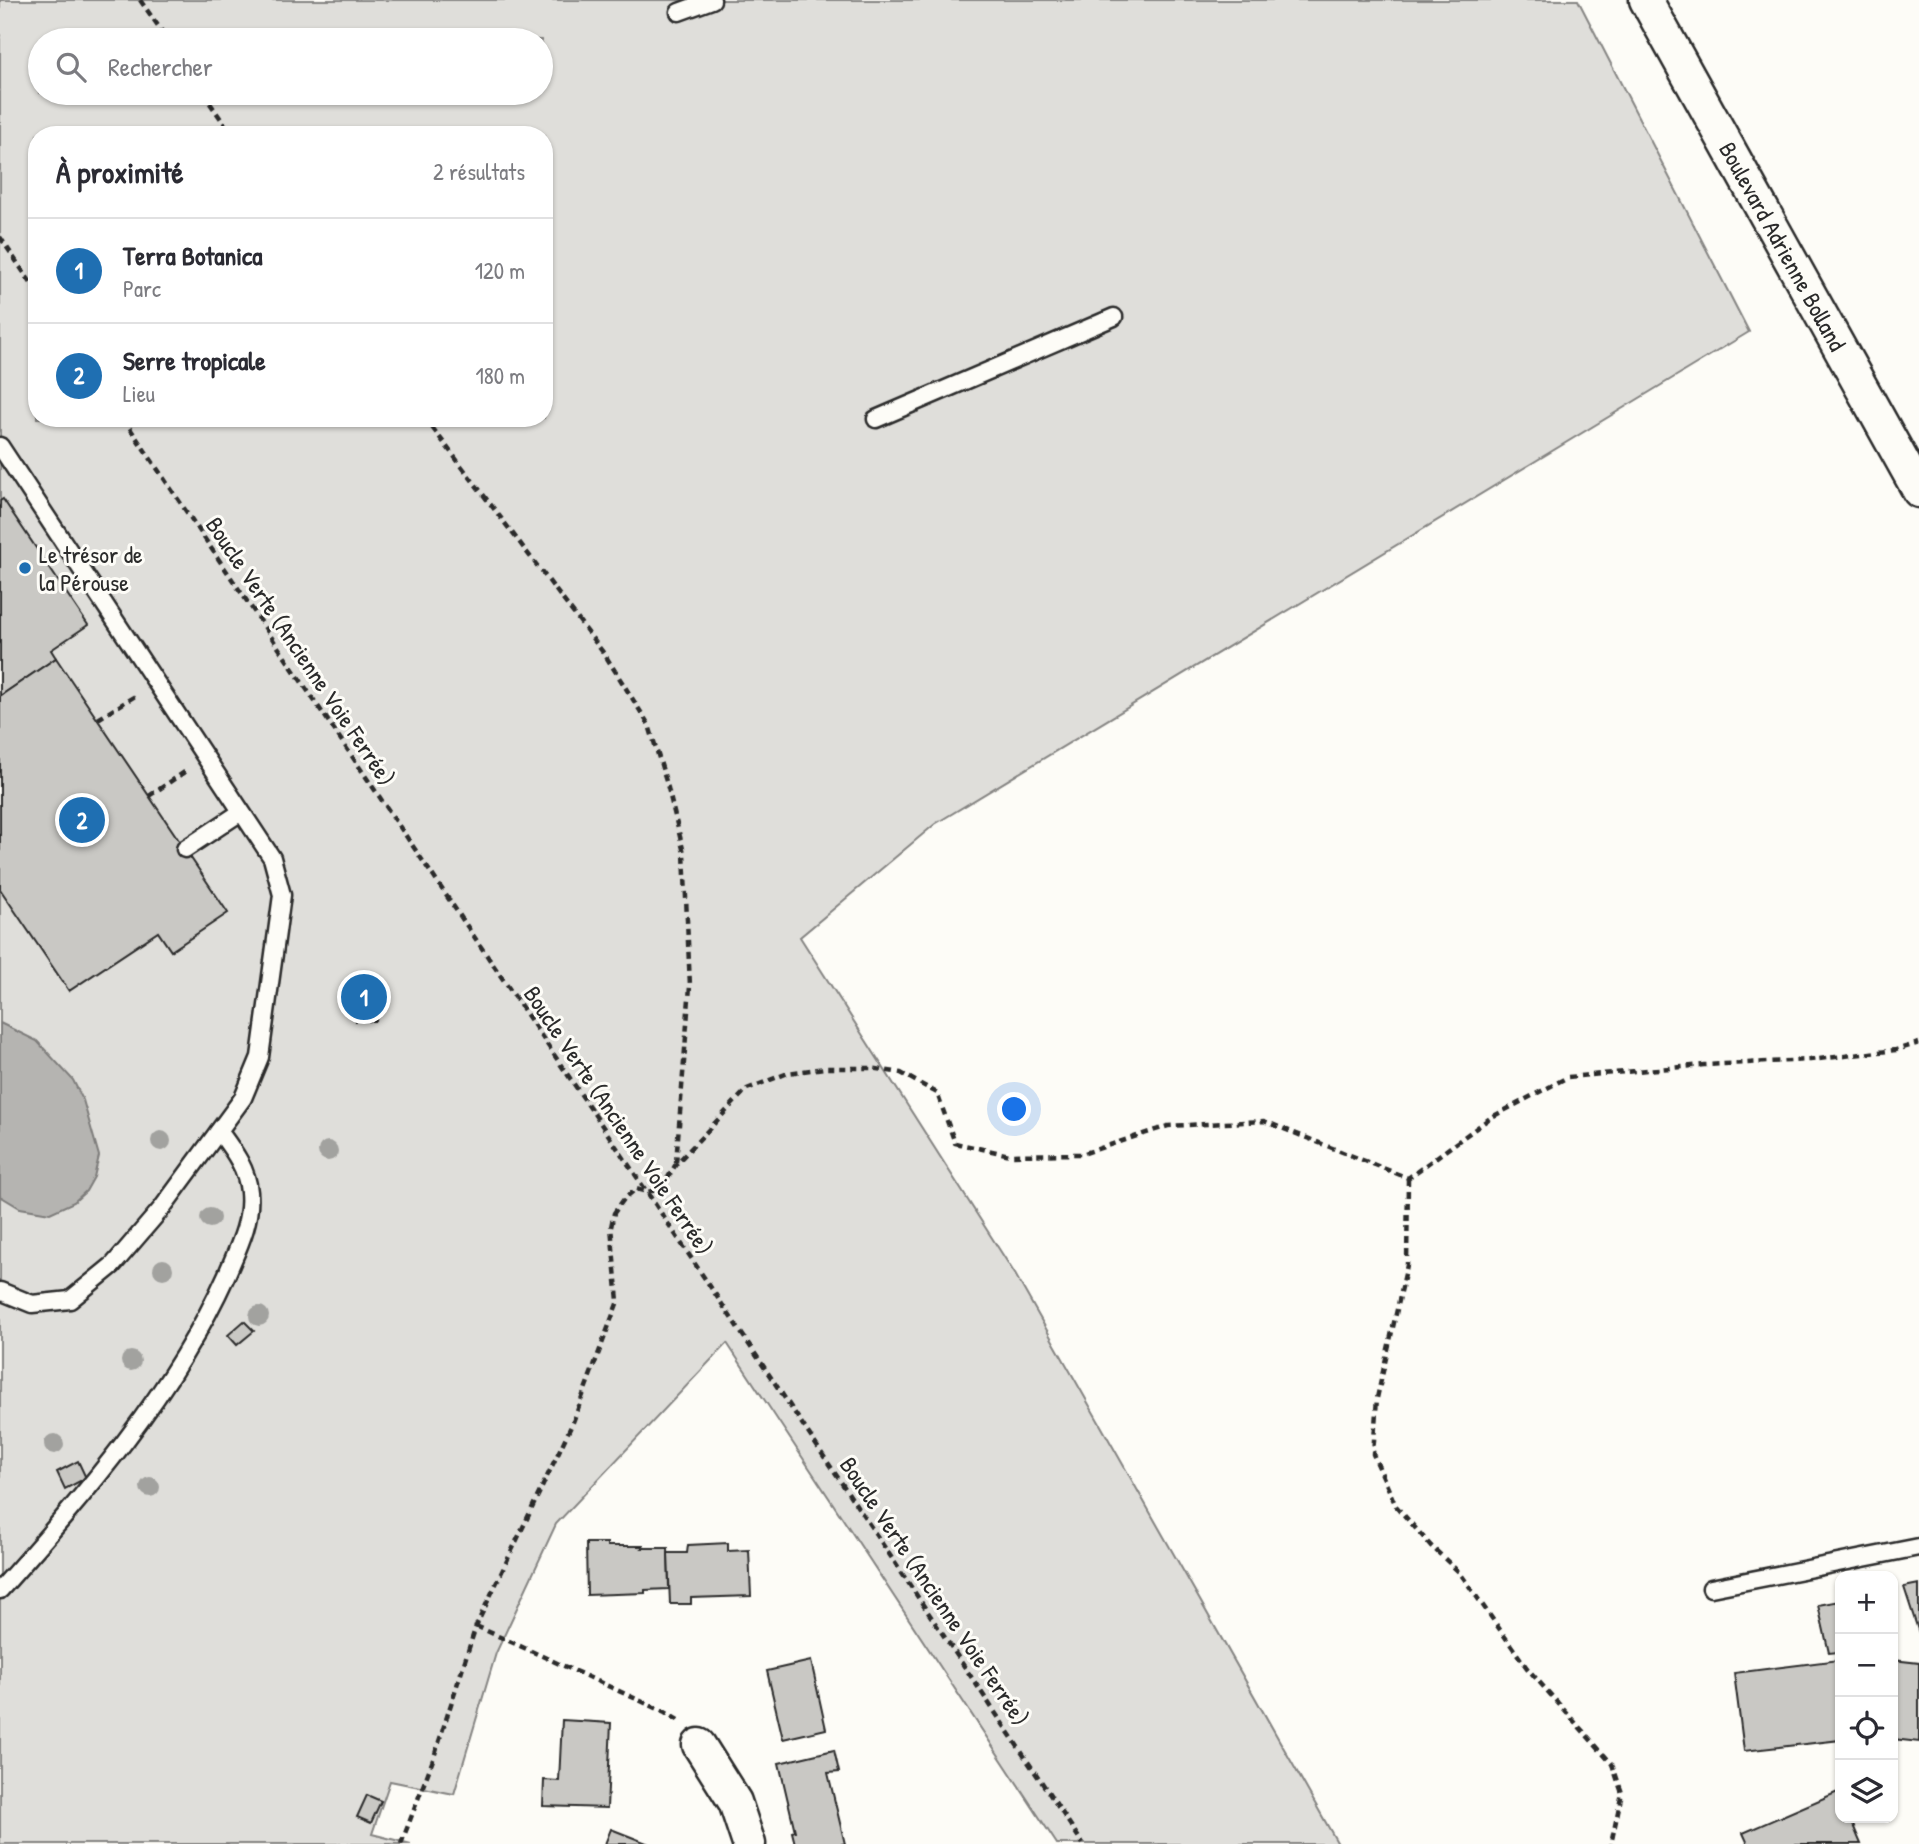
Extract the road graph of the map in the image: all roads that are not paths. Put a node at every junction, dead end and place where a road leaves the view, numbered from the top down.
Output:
1 (712, 0) edge
2 (1646, 0) edge
3 (679, 12) dead end
4 (1114, 317) dead end
5 (876, 419) dead end
6 (0, 446) edge
7 (1919, 491) edge
8 (241, 812) junction
9 (185, 849) dead end
10 (219, 1131) junction
11 (0, 1291) edge
12 (1919, 1547) edge
13 (1711, 1587) dead end
14 (0, 1590) edge
15 (699, 1745) road end
16 (749, 1844) edge

1 - 3 lane
2 - 7 street, Boulevard Adrienne Bolland
4 - 5 lane
6 - 8 lane
8 - 9 lane
8 - 10 lane
10 - 11 lane
10 - 14 lane
12 - 13 lane
15 - 16 street

